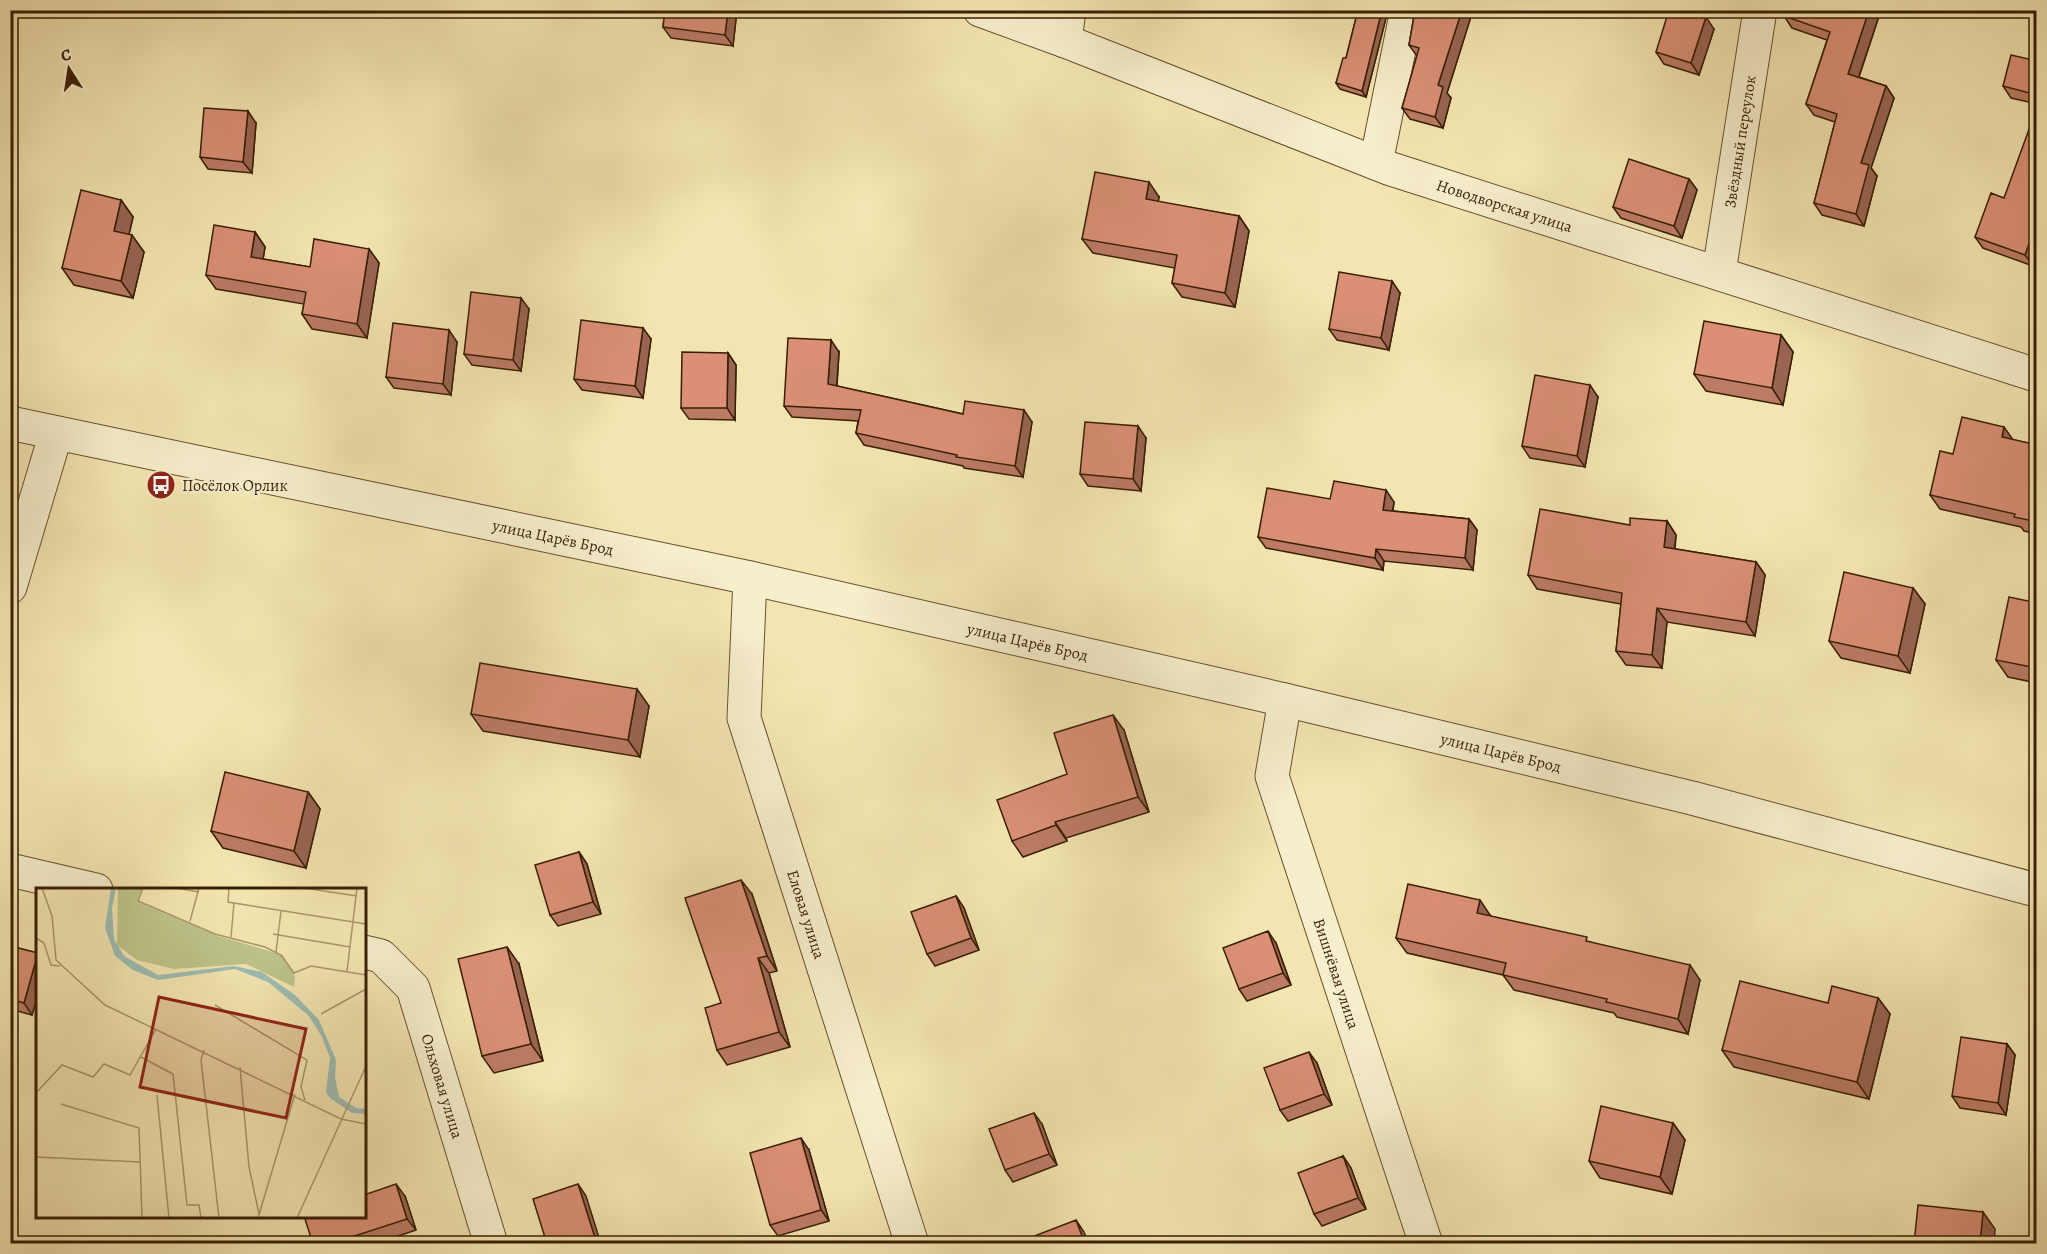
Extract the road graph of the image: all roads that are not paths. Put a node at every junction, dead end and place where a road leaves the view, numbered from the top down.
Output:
1 (980, 10) edge
2 (1407, 10) edge
3 (1760, 10) edge
4 (1067, 26) edge
5 (1376, 163) junction
6 (1719, 272) junction
7 (2037, 375) edge
8 (10, 423) edge
9 (56, 433) junction
10 (750, 578) junction
11 (10, 587) edge
12 (1285, 700) junction
13 (10, 870) edge
14 (87, 888) edge
15 (2037, 891) edge
16 (366, 952) edge
17 (490, 1244) edge
18 (912, 1244) edge
19 (1426, 1244) edge

1 - 4 street, Новодворская улица
2 - 5 street
3 - 6 street, Звёздный переулок
4 - 5 street, Новодворская улица
5 - 6 street, Новодворская улица
6 - 7 street, Новодворская улица
8 - 9 street, улица Царёв Брод
9 - 10 street, улица Царёв Брод
9 - 11 street
10 - 12 street, улица Царёв Брод
10 - 18 street, Еловая улица
12 - 15 street, улица Царёв Брод
12 - 19 street, Вишнёвая улица
13 - 14 street
16 - 17 street, Ольховая улица

